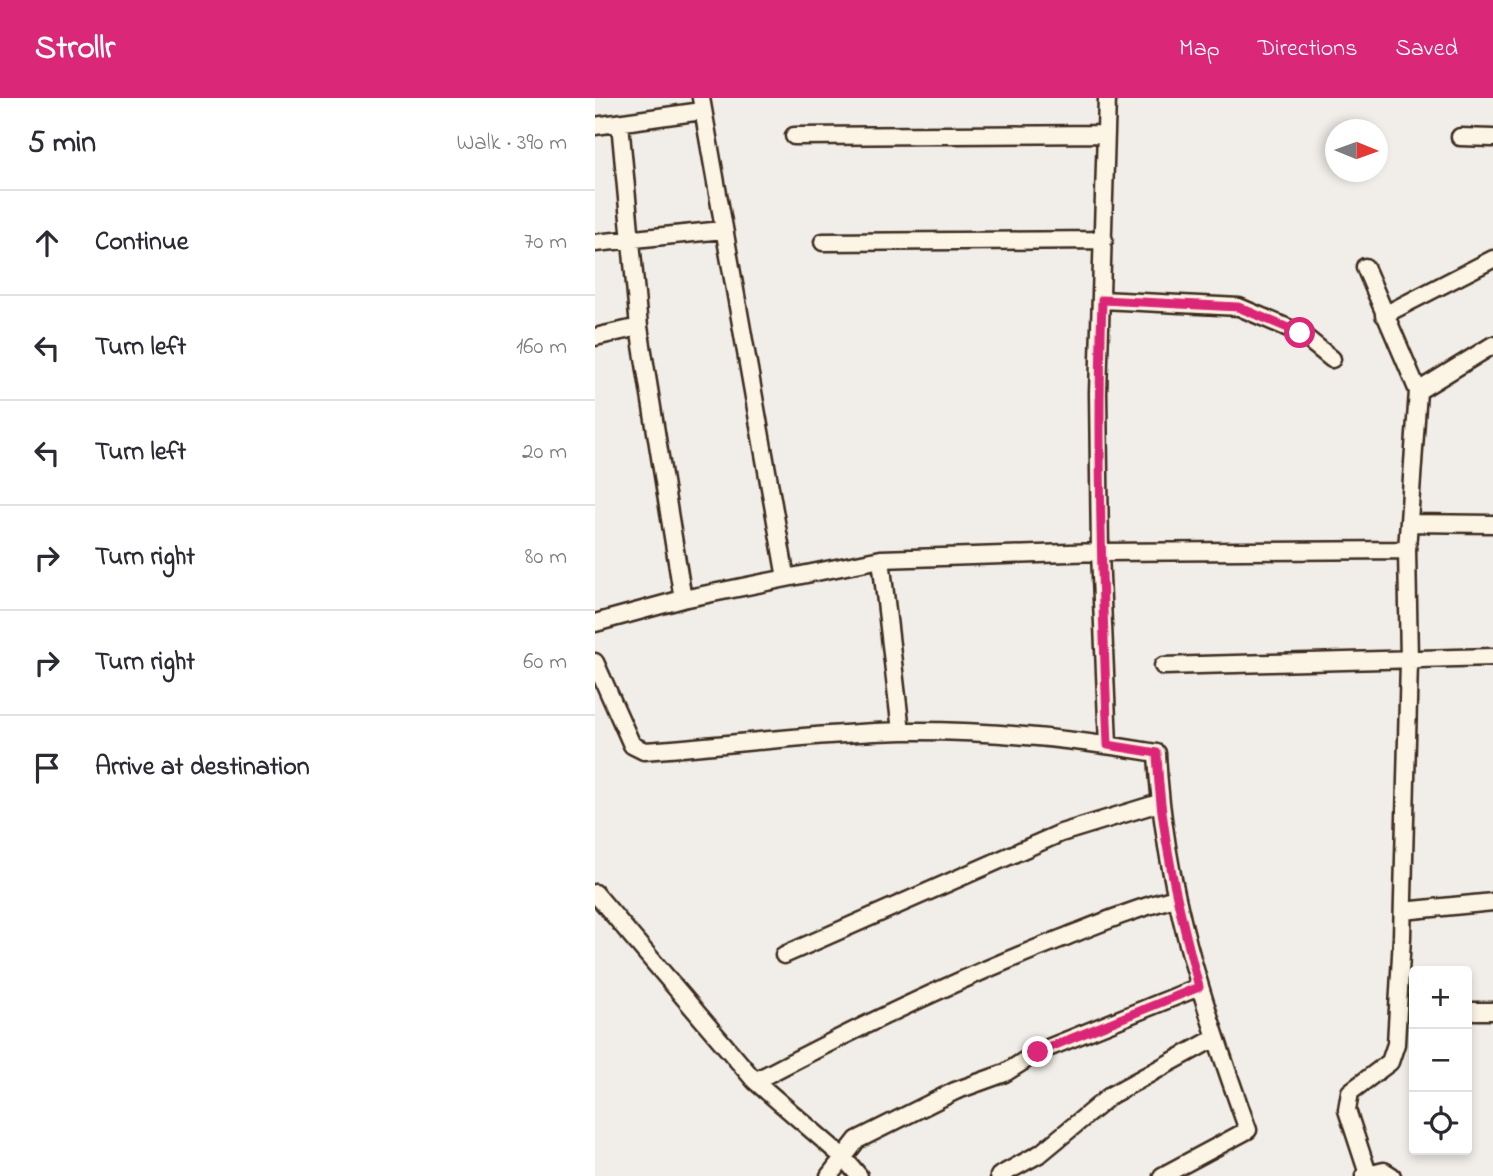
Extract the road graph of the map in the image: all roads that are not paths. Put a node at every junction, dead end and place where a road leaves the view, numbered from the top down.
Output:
1 (1107, 98) edge
2 (701, 105) edge
3 (619, 123) junction
4 (595, 126) edge
5 (1106, 134) junction
6 (794, 136) dead end
7 (1459, 137) dead end
8 (1493, 138) edge
9 (723, 230) junction
10 (630, 239) junction
11 (1104, 240) junction
12 (823, 242) dead end
13 (595, 243) edge
14 (1493, 259) edge
15 (1365, 267) dead end
16 (1102, 300) junction
17 (1384, 315) junction
18 (639, 327) junction
19 (595, 337) edge
20 (1493, 345) edge
21 (1332, 359) dead end
22 (1418, 391) junction
23 (1410, 523) junction
24 (1493, 524) edge
25 (1407, 550) junction
26 (1100, 552) junction
27 (881, 559) junction
28 (786, 578) junction
29 (683, 599) junction
30 (595, 623) edge
31 (1493, 657) edge
32 (1409, 661) junction
33 (595, 662) edge
34 (1163, 666) dead end
35 (600, 683) edge
36 (901, 731) junction
37 (1108, 745) junction
38 (1159, 803) junction
39 (595, 893) edge
40 (1176, 898) junction
41 (1493, 902) edge
42 (1403, 911) junction
43 (784, 955) dead end
44 (1199, 987) junction
45 (1472, 1011) edge
46 (1493, 1011) edge
47 (1397, 1012) junction
48 (1409, 1012) edge
49 (1215, 1038) junction
50 (755, 1081) junction
51 (844, 1158) junction
52 (1191, 1170) edge
53 (1366, 1175) edge
54 (829, 1176) edge
55 (859, 1176) edge
56 (999, 1176) edge
57 (1162, 1176) edge
58 (1392, 1176) edge

1 - 5 street
2 - 3 street
2 - 9 street
3 - 4 street
3 - 10 street
5 - 6 street
5 - 11 street
7 - 8 street
9 - 10 street
9 - 28 street
10 - 13 street
10 - 18 street
11 - 12 street
11 - 16 street
14 - 17 street
15 - 17 street
16 - 21 street
16 - 26 street
17 - 22 street
18 - 19 street
18 - 29 street
20 - 22 street
22 - 23 street
23 - 24 street
23 - 25 street
25 - 26 street
25 - 32 street
26 - 27 street
26 - 37 street
27 - 28 street
27 - 36 street
28 - 29 street
29 - 30 street
31 - 32 street
32 - 34 street
32 - 42 street
33 - 35 street
35 - 36 street
36 - 37 street
37 - 38 street
38 - 40 street
38 - 43 street
39 - 50 street
40 - 44 street
40 - 50 street
41 - 42 street
42 - 47 street
44 - 49 street
44 - 51 street
45 - 46 street
47 - 48 street
47 - 53 street
49 - 52 street
49 - 56 street
50 - 51 street
51 - 54 street
51 - 55 street
52 - 57 street
53 - 58 street

